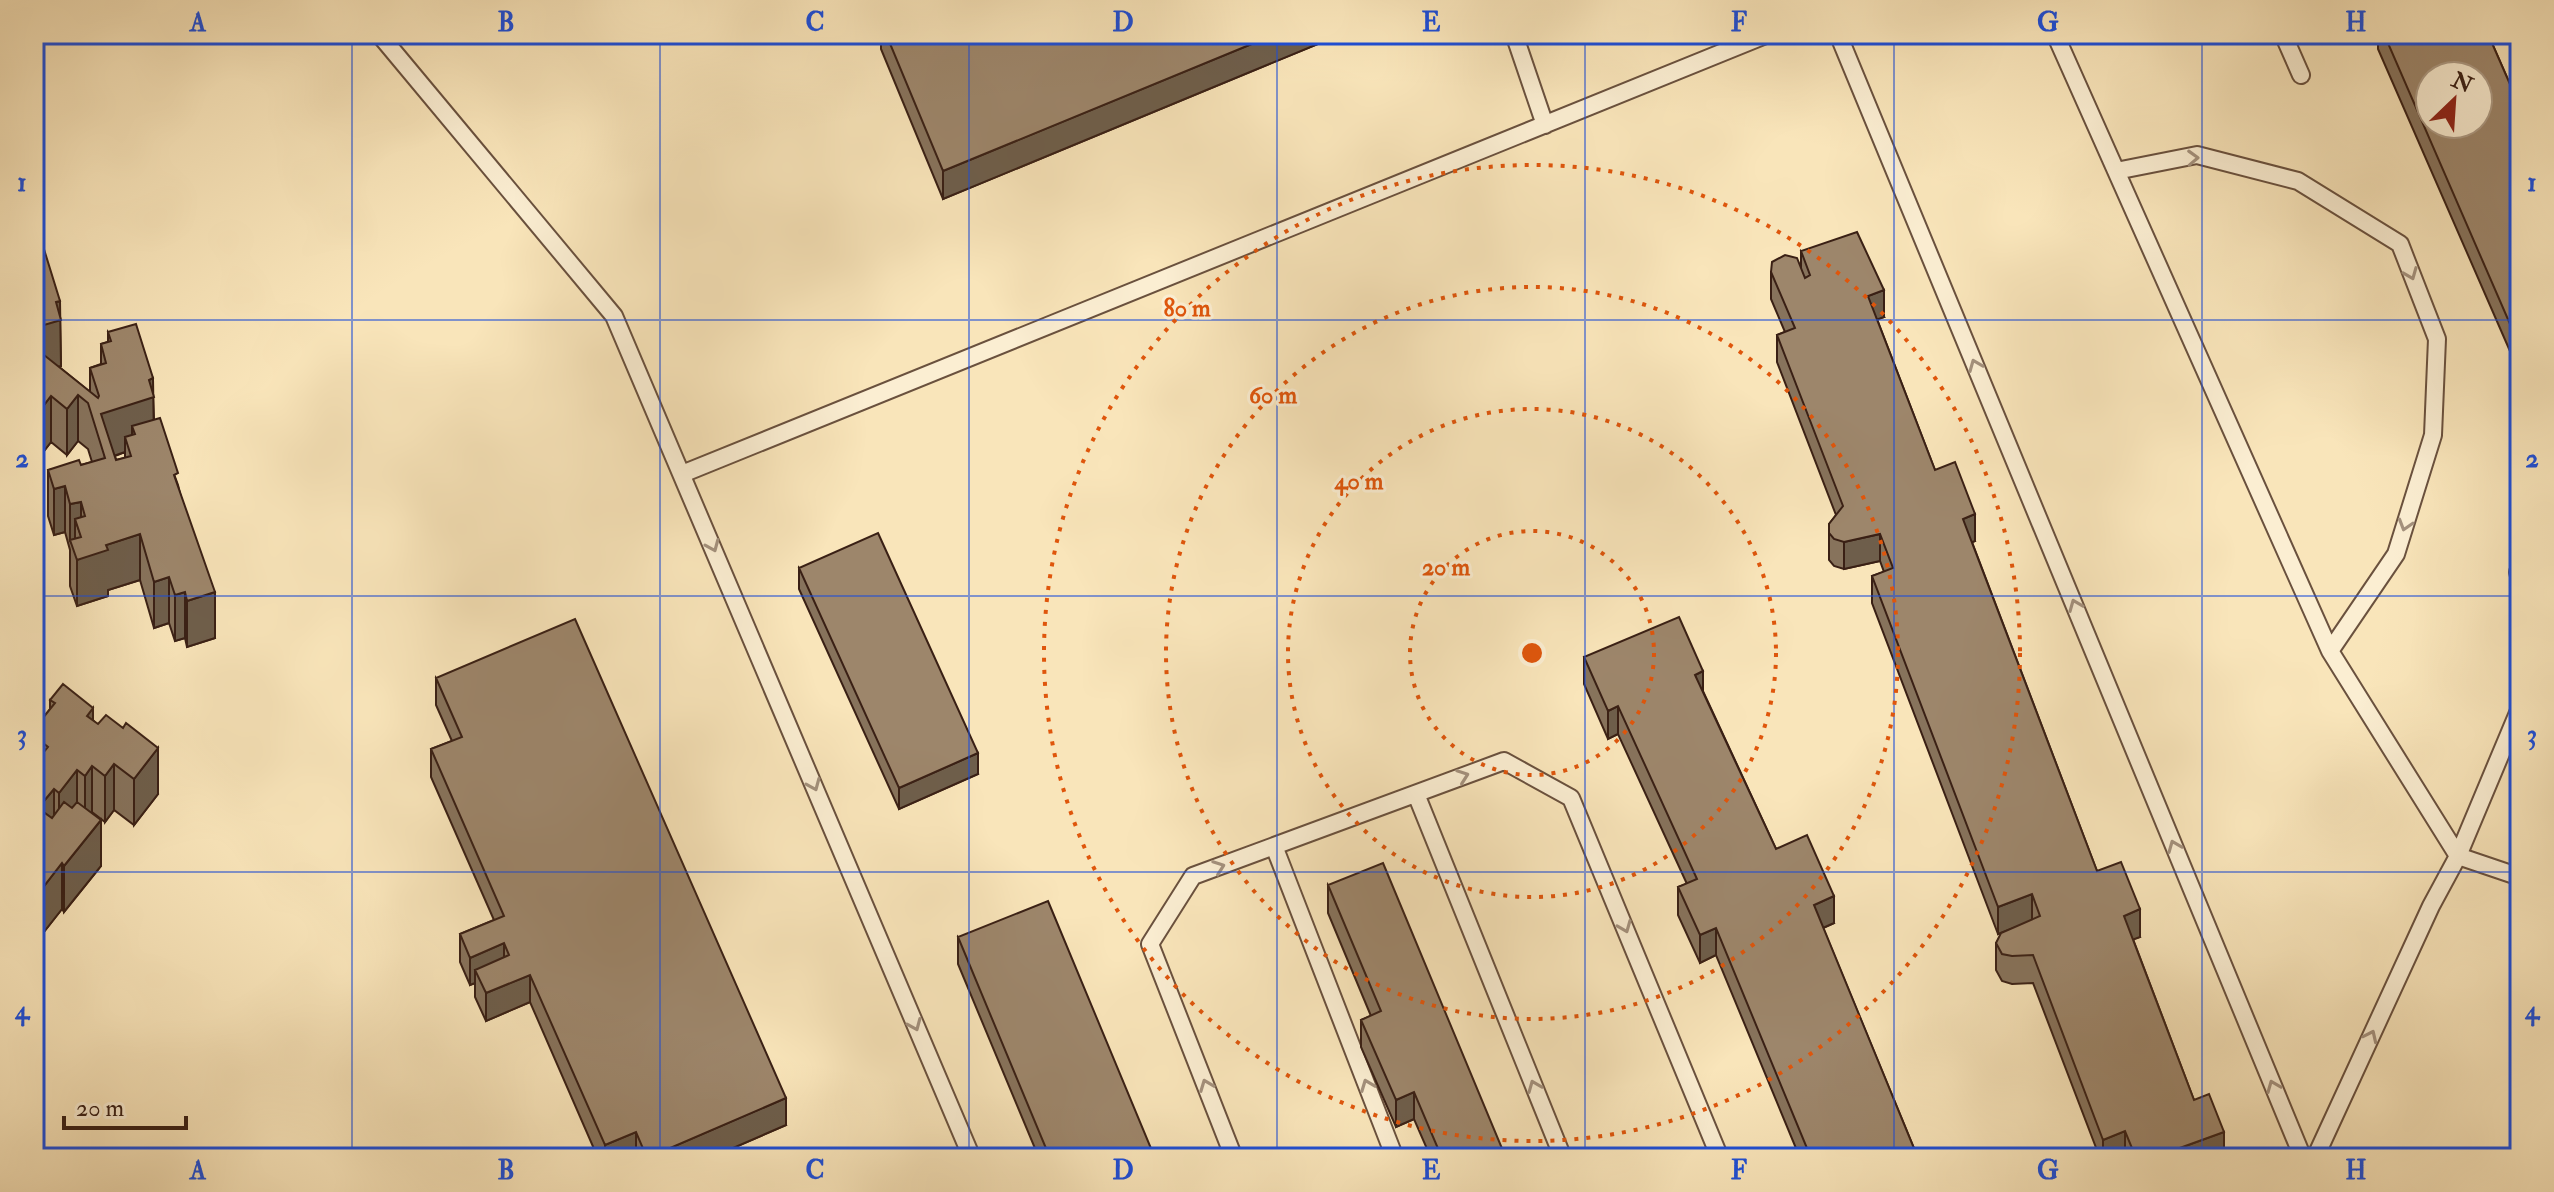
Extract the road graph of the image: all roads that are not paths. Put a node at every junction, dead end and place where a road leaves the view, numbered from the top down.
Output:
1 (379, 34) edge
2 (1514, 34) edge
3 (1768, 34) edge
4 (1838, 34) edge
5 (2055, 34) edge
6 (2283, 34) edge
7 (2301, 75) dead end
8 (1545, 125) junction
9 (2116, 171) junction
10 (682, 474) junction
11 (2330, 651) junction
12 (2520, 708) edge
13 (1416, 794) junction
14 (1274, 846) junction
15 (2458, 856) junction
16 (2520, 877) edge
17 (972, 1158) edge
18 (1234, 1158) edge
19 (1395, 1158) edge
20 (1563, 1158) edge
21 (1720, 1158) edge
22 (2303, 1158) edge
23 (2315, 1158) edge

1 - 10 lane
2 - 8 lane
3 - 8 lane
22 -> 4 lane
5 - 9 lane
6 - 7 lane
8 - 10 lane
9 - 11 lane
9 -> 11 lane
10 -> 17 lane
11 - 15 lane
12 - 15 lane
13 - 14 lane
20 -> 13 lane
13 -> 21 lane
18 -> 14 lane
19 -> 14 lane
15 - 16 lane
23 -> 15 lane

